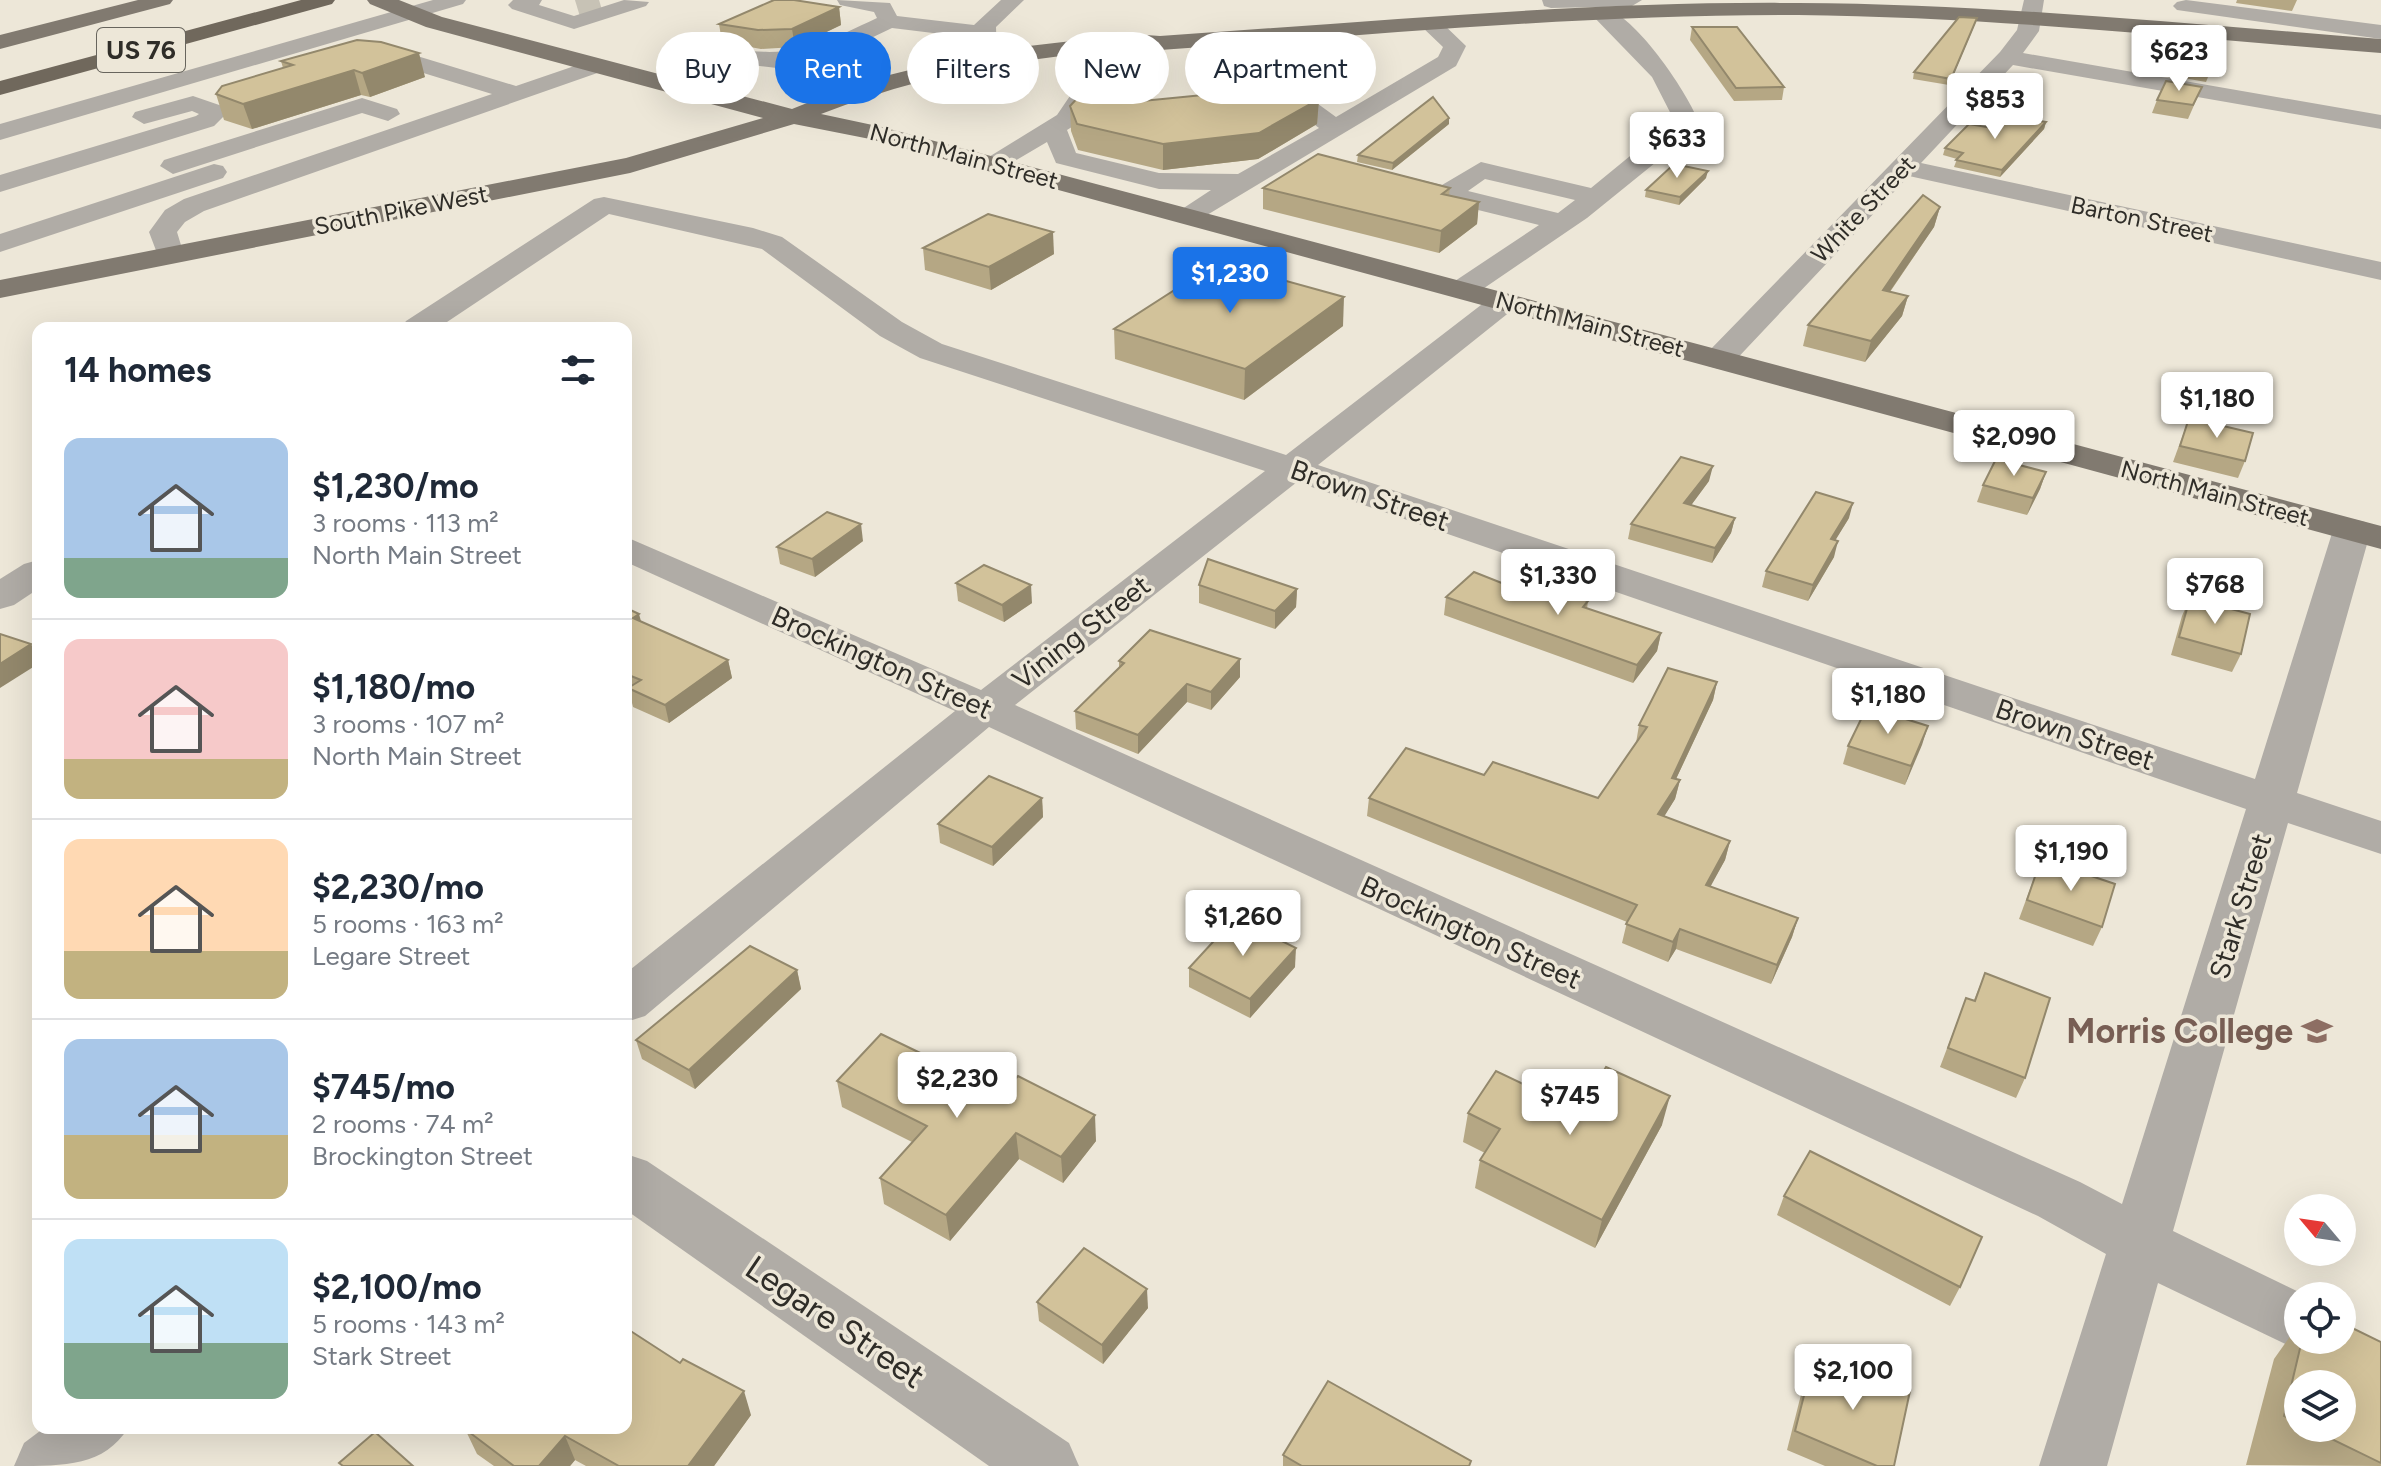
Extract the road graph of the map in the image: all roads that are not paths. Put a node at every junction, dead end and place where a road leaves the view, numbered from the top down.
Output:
1 (163, 0) edge
2 (325, 0) edge
3 (377, 0) edge
4 (456, 0) edge
5 (1014, 0) edge
6 (1632, 0) edge
7 (636, 1) edge
8 (847, 1) edge
9 (2186, 3) edge
10 (1673, 5) edge
11 (1554, 6) edge
12 (284, 7) edge
13 (2033, 9) edge
14 (415, 12) junction
15 (1601, 13) junction
16 (2381, 17) edge
17 (889, 21) junction
18 (564, 23) edge
19 (1431, 25) junction
20 (2313, 25) junction
21 (2179, 29) junction
22 (978, 32) edge
23 (986, 32) edge
24 (1324, 32) edge
25 (2381, 32) edge
26 (620, 35) tunnel mouth
27 (0, 42) edge
28 (2381, 46) edge
29 (2008, 57) junction
30 (759, 59) edge
31 (339, 60) edge
32 (1055, 60) edge
33 (907, 78) edge
34 (0, 80) edge
35 (0, 88) edge
36 (150, 89) junction
37 (515, 93) junction
38 (222, 94) edge
39 (193, 103) junction
40 (1075, 104) edge
41 (1293, 104) edge
42 (388, 114) junction
43 (798, 115) junction
44 (1096, 120) edge
45 (436, 121) junction
46 (2381, 122) edge
47 (1060, 124) junction
48 (1334, 128) junction
49 (0, 132) edge
50 (1287, 156) junction
51 (992, 163) junction
52 (1331, 166) edge
53 (1903, 167) junction
54 (1360, 173) edge
55 (3, 175) edge
56 (1242, 182) junction
57 (1446, 194) junction
58 (1597, 197) junction
59 (57, 203) junction
60 (84, 215) junction
61 (1187, 215) junction
62 (1562, 222) junction
63 (0, 243) edge
64 (170, 255) junction
65 (2381, 271) edge
66 (0, 289) edge
67 (1463, 289) junction
68 (1505, 301) junction
69 (426, 322) edge
70 (1719, 359) junction
71 (1292, 468) junction
72 (2367, 534) edge
73 (632, 551) edge
74 (32, 576) edge
75 (0, 597) edge
76 (985, 708) junction
77 (2271, 801) junction
78 (2381, 838) edge
79 (632, 997) edge
80 (632, 1182) edge
81 (2139, 1243) junction
82 (2284, 1314) edge
83 (88, 1434) edge
84 (48, 1466) edge
85 (1045, 1466) edge
86 (2073, 1466) edge

1 - 27 main road
2 - 12 highway, US 76
3 - 14 main road
4 - 14 street
5 - 23 street
6 - 11 street
7 - 18 street
8 - 17 street
9 - 20 street
9 - 21 street
10 - 13 main road
10 - 15 main road
11 - 15 main road
11 - 19 main road
12 - 34 highway, US 76
12 - 35 highway, US 76
13 - 21 main road
13 - 29 street, White Street
14 - 18 main road
14 - 18 main road
14 - 36 street
15 - 58 street
16 - 20 street
17 - 22 street
17 - 30 street
18 - 26 street
18 - 37 street
18 - 43 main road, North Main Street
19 - 24 main road
19 - 48 street
20 - 25 street
21 - 28 main road
29 - 46 street
29 - 53 street, White Street
31 - 37 street
32 - 43 main road
33 - 43 main road
36 - 39 street
36 - 49 street
37 - 45 street
38 - 39 street
39 - 55 street
40 - 47 street
41 - 48 street
42 - 45 street
42 - 59 street
42 - 60 street
43 - 51 main road, North Main Street
43 - 64 main road, South Pike West
44 - 47 street
45 - 64 street
47 - 51 street
47 - 56 street
48 - 50 street
50 - 52 street
50 - 56 street
51 - 61 main road, North Main Street
53 - 65 street, Barton Street
53 - 70 street, White Street
54 - 57 street
55 - 59 street
56 - 61 street
57 - 58 street
57 - 62 street
58 - 62 street
59 - 60 street
60 - 63 street
61 - 67 main road, North Main Street
62 - 67 street
64 - 66 main road, South Pike West
67 - 68 main road, North Main Street
68 - 70 main road, North Main Street
68 - 71 street, Vining Street
69 - 71 street, Brown Street
70 - 72 main road, North Main Street
71 - 76 street, Vining Street
71 - 77 street, Brown Street
72 - 77 street, Stark Street
73 - 76 street, Brockington Street
74 - 75 street
76 - 79 street, Vining Street
76 - 81 street, Brockington Street
77 - 78 street, Brown Street
77 - 81 street, Stark Street
80 - 85 street, Legare Street
81 - 82 street, Brockington Street
81 - 86 street, Stark Street
83 - 84 street

